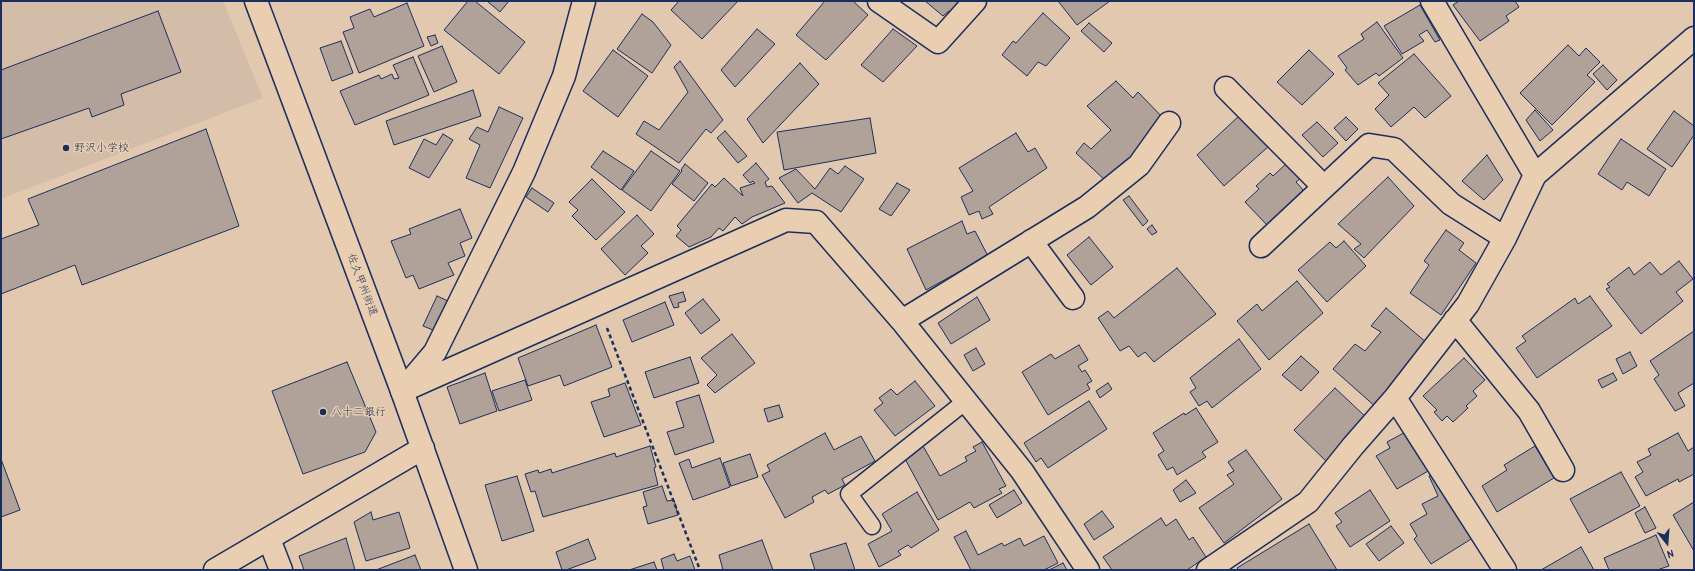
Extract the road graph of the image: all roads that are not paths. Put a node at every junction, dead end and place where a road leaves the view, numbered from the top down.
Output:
1 (256, 1) edge
2 (584, 1) edge
3 (879, 1) edge
4 (976, 1) edge
5 (1432, 1) edge
6 (1694, 38) edge
7 (1226, 88) dead end
8 (1169, 123) dead end
9 (1535, 175) junction
10 (1324, 187) junction
11 (1505, 238) junction
12 (1031, 242) junction
13 (1261, 246) dead end
14 (1073, 298) dead end
15 (1455, 320) junction
16 (902, 321) junction
17 (402, 391) junction
18 (1395, 398) junction
19 (966, 401) junction
20 (423, 448) junction
21 (1563, 470) dead end
22 (872, 526) dead end
23 (269, 539) junction
24 (215, 570) edge
25 (281, 570) edge
26 (466, 570) edge
27 (1088, 570) edge
28 (1208, 570) edge
29 (1505, 570) edge

1 - 17 street, 佐久甲州街道
2 - 17 street
3 - 4 street
5 - 9 street
6 - 9 street
7 - 10 street
8 - 12 street
9 - 11 street
10 - 11 street
10 - 13 street
11 - 15 street
12 - 14 street
12 - 16 street
15 - 18 street
15 - 21 street
16 - 17 street
16 - 19 street
17 - 20 street, 佐久甲州街道
18 - 28 street
18 - 29 street
19 - 22 lane
19 - 27 street
20 - 23 street
20 - 26 street, 佐久甲州街道
23 - 24 street
23 - 25 street

